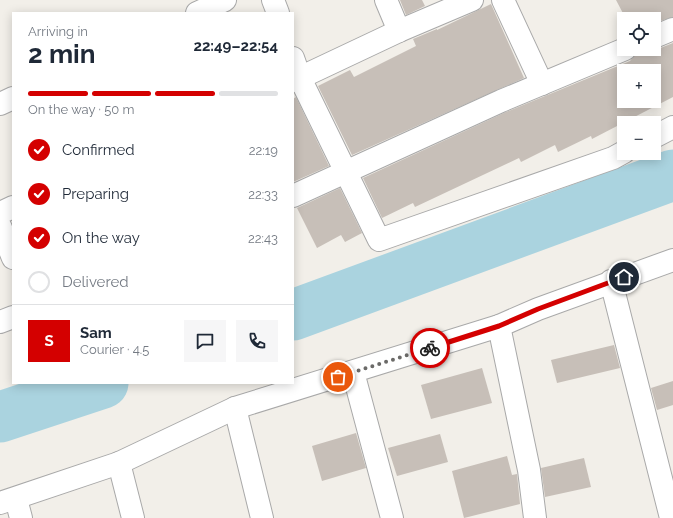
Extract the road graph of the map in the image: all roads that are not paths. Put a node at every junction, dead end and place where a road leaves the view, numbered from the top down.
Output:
1 (226, 0) edge
2 (273, 0) edge
3 (386, 0) edge
4 (472, 0) edge
5 (503, 0) edge
6 (199, 12) edge
7 (278, 12) edge
8 (673, 29) edge
9 (398, 31) junction
10 (661, 34) edge
11 (617, 52) edge
12 (295, 72) edge
13 (542, 84) junction
14 (12, 98) edge
15 (0, 104) edge
16 (673, 127) edge
17 (661, 133) edge
18 (617, 156) edge
19 (346, 172) junction
20 (294, 196) edge
21 (12, 207) edge
22 (0, 213) edge
23 (0, 226) edge
24 (12, 256) edge
25 (673, 260) edge
26 (611, 281) junction
27 (12, 317) edge
28 (0, 322) edge
29 (499, 326) junction
30 (353, 372) junction
31 (235, 408) junction
32 (118, 462) junction
33 (12, 507) edge
34 (132, 518) edge
35 (262, 518) edge
36 (392, 518) edge
37 (535, 518) edge
38 (671, 518) edge

1 - 6 street
2 - 7 street
3 - 9 street
4 - 9 street
5 - 13 street
8 - 10 street
9 - 12 street
11 - 13 street
12 - 19 street
13 - 19 street
14 - 15 street
16 - 17 street
18 - 19 street
19 - 20 street
21 - 22 street
23 - 24 street
25 - 26 street
26 - 29 street
26 - 38 street
27 - 28 street
29 - 30 street
29 - 37 street
30 - 31 street
30 - 36 street
31 - 32 street
31 - 35 street
32 - 33 street
32 - 34 street

